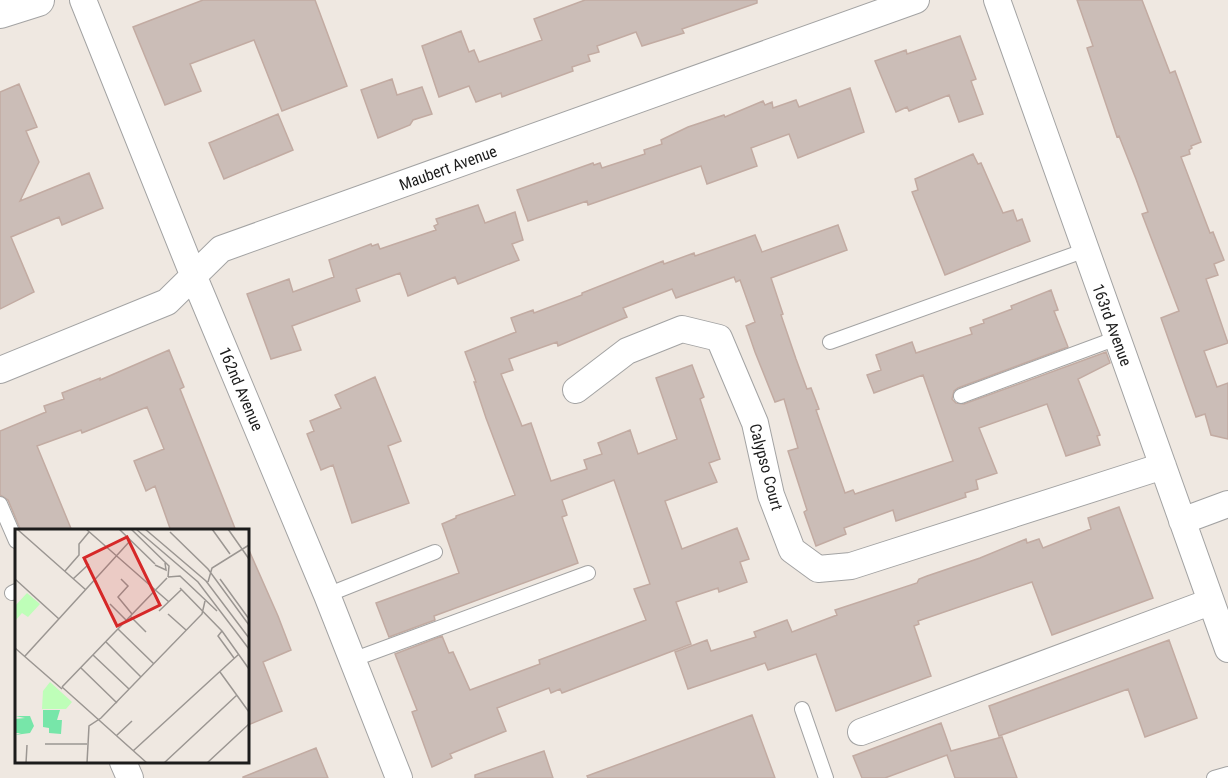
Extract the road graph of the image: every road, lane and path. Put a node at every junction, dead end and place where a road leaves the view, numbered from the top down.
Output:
1 (38, 0) edge
2 (83, 0) edge
3 (916, 0) edge
4 (998, 0) edge
5 (0, 12) edge
6 (1086, 250) junction
7 (194, 278) junction
8 (1117, 338) junction
9 (830, 342) dead end
10 (0, 370) edge
11 (576, 390) dead end
12 (961, 396) dead end
13 (1163, 466) junction
14 (0, 504) edge
15 (1228, 504) edge
16 (1182, 521) junction
17 (15, 540) edge
18 (435, 552) dead end
19 (588, 573) dead end
20 (327, 595) junction
21 (1210, 602) junction
22 (1228, 649) edge
23 (352, 660) junction
24 (802, 709) dead end
25 (861, 732) dead end
26 (123, 763) edge
27 (1228, 774) edge
28 (130, 778) edge
29 (399, 778) edge
30 (826, 778) edge
31 (1215, 778) edge

1 - 5 street
2 - 7 street, 162nd Avenue
3 - 7 street, Maubert Avenue
4 - 6 street, 163rd Avenue
6 - 8 street, 163rd Avenue
6 - 9 lane
7 - 10 street, Maubert Avenue
7 - 20 street, 162nd Avenue
8 - 12 lane
8 - 13 street, 163rd Avenue
11 - 13 street, Calypso Court
13 - 16 street, 163rd Avenue
14 - 17 lane
15 - 16 street
16 - 21 street, 163rd Avenue
18 - 20 lane
19 - 23 lane
20 - 23 street, 162nd Avenue
21 - 22 street, 163rd Avenue
21 - 25 street
23 - 29 street, 162nd Avenue
24 - 30 lane
26 - 28 street
27 - 31 lane

